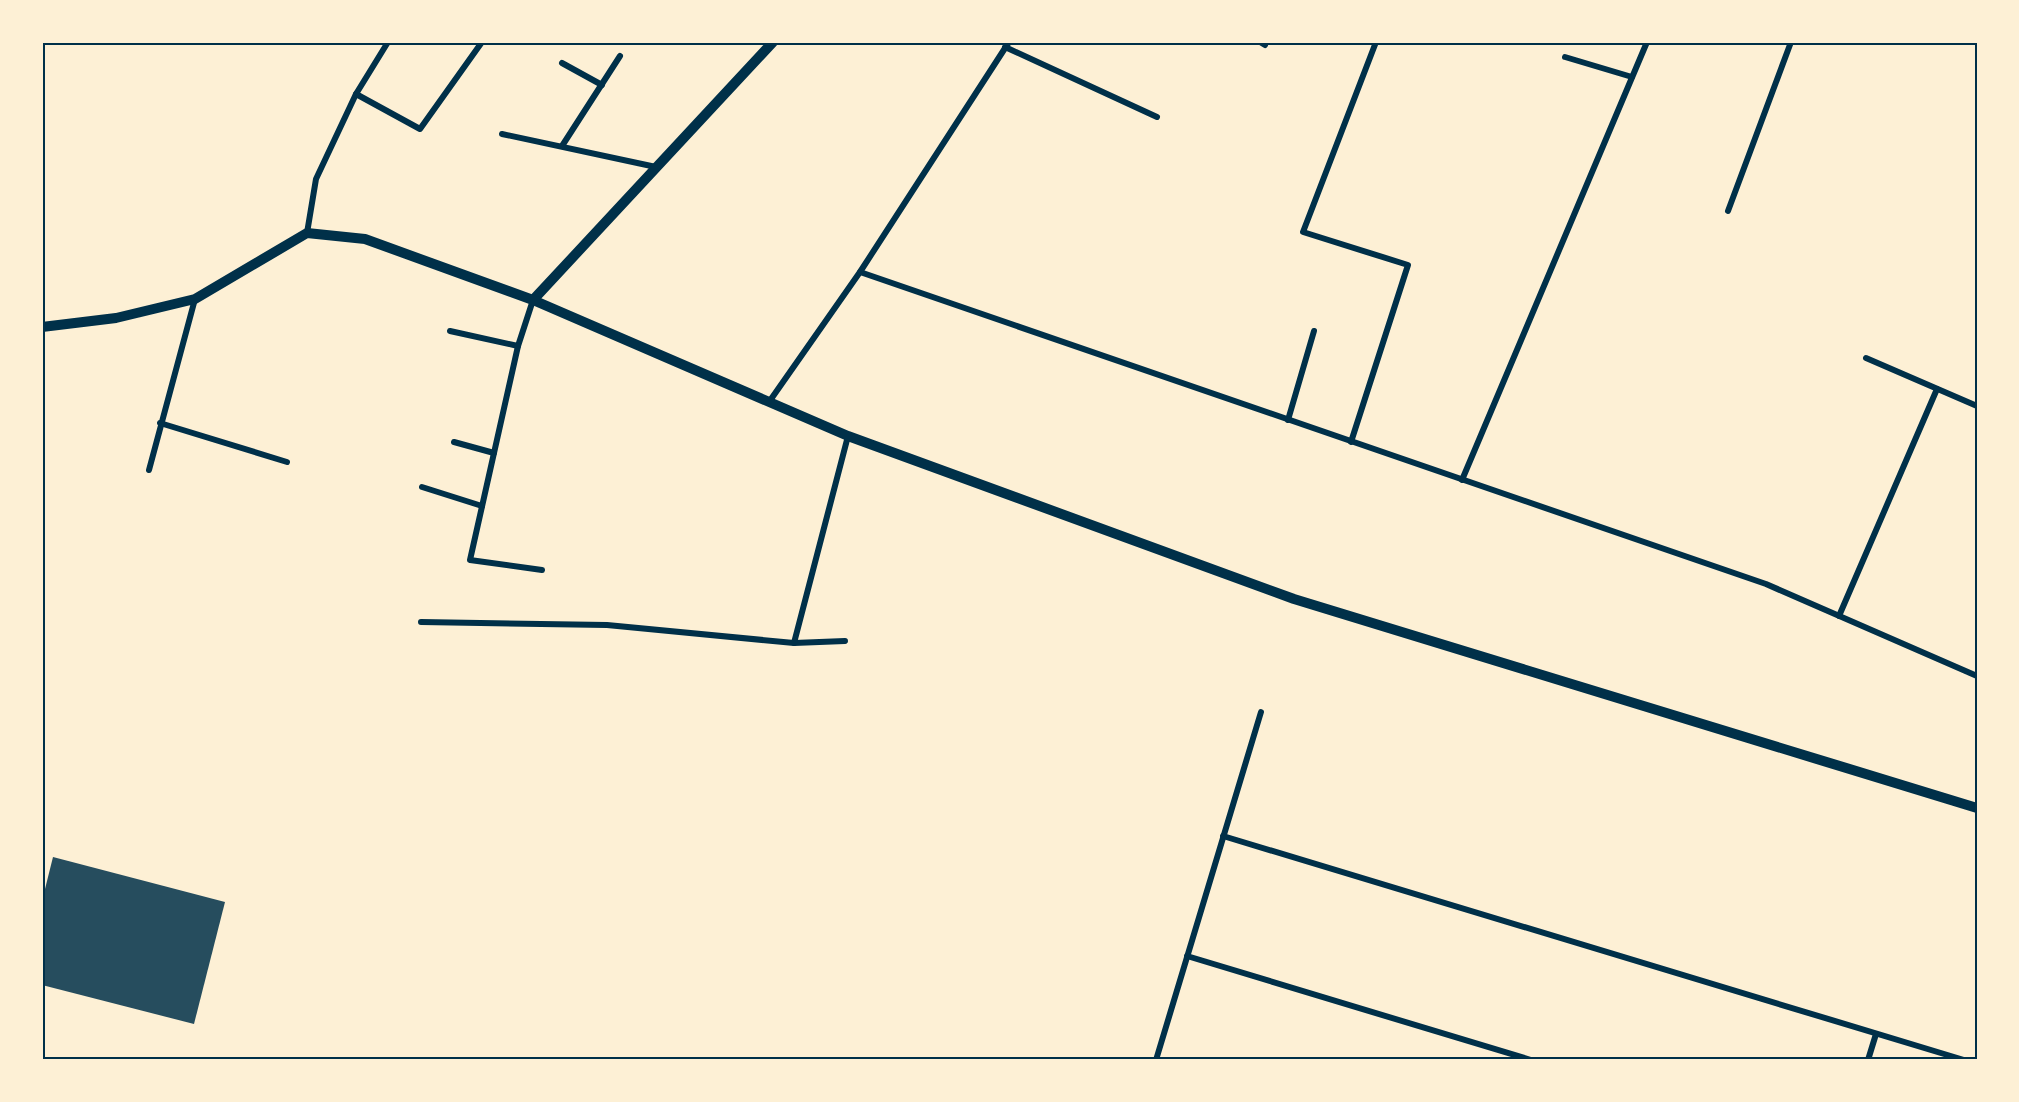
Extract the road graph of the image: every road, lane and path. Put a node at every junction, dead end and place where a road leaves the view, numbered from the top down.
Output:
1 (388, 42) edge
2 (482, 42) edge
3 (773, 42) edge
4 (1376, 42) edge
5 (1647, 42) edge
6 (1791, 42) edge
7 (1007, 45) edge
8 (620, 56) dead end
9 (1565, 57) dead end
10 (562, 63) dead end
11 (1632, 77) junction
12 (602, 85) junction
13 (356, 94) junction
14 (1157, 117) dead end
15 (502, 134) dead end
16 (562, 146) junction
17 (656, 167) junction
18 (1728, 211) dead end
19 (307, 232) junction
20 (860, 272) junction
21 (195, 299) junction
22 (533, 300) junction
23 (42, 327) edge
24 (450, 331) dead end
25 (1314, 331) dead end
26 (518, 346) junction
27 (1866, 358) dead end
28 (1937, 389) junction
29 (769, 402) junction
30 (1977, 406) edge
31 (1288, 420) junction
32 (160, 423) junction
33 (848, 436) junction
34 (454, 442) dead end
35 (1351, 442) junction
36 (494, 453) junction
37 (287, 462) dead end
38 (149, 470) dead end
39 (1462, 480) junction
40 (422, 486) dead end
41 (482, 506) junction
42 (542, 570) dead end
43 (1839, 616) junction
44 (421, 622) dead end
45 (845, 641) dead end
46 (794, 643) junction
47 (1977, 676) edge
48 (1261, 712) dead end
49 (1977, 808) edge
50 (1223, 836) junction
51 (1187, 956) junction
52 (1876, 1034) junction
53 (1156, 1060) edge
54 (1531, 1060) edge
55 (1868, 1060) edge
56 (1964, 1060) edge

1 - 13 street
2 - 13 street
3 - 17 street
4 - 35 street
5 - 11 street
6 - 18 street
7 - 14 street
7 - 20 street
8 - 12 street
9 - 11 street
10 - 12 street
11 - 39 street
12 - 16 street
13 - 19 street
15 - 16 street
16 - 17 street
17 - 22 street
19 - 21 street
19 - 22 street
20 - 29 street
20 - 31 street
21 - 23 street
21 - 32 street
22 - 26 street
22 - 29 street
24 - 26 street
25 - 31 street
26 - 36 street
27 - 28 street
28 - 30 street
28 - 43 street
29 - 33 street
31 - 35 street
32 - 37 street
32 - 38 street
33 - 46 street
33 - 49 street
34 - 36 street
35 - 39 street
36 - 41 street
39 - 43 street
40 - 41 street
41 - 42 street
43 - 47 street
44 - 46 street
45 - 46 street
48 - 50 street
50 - 51 street
50 - 52 street
51 - 53 street
51 - 54 street
52 - 55 street
52 - 56 street

